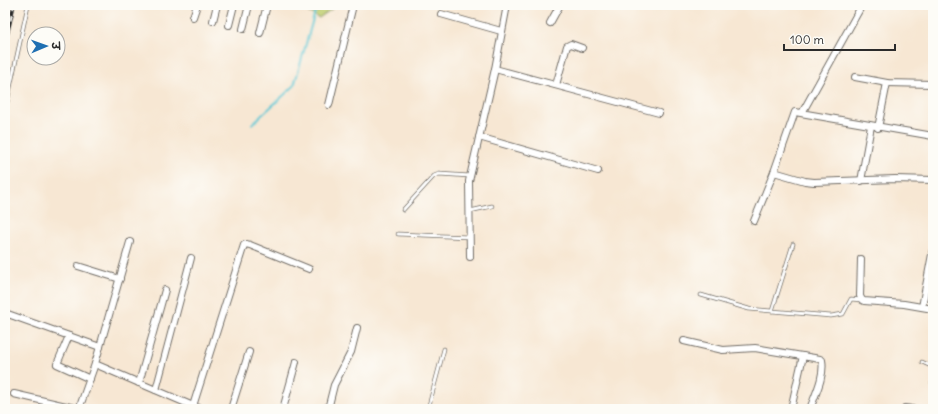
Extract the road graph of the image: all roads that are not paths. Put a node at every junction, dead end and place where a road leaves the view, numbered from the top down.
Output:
1 (28, 5) edge
2 (197, 5) edge
3 (217, 5) edge
4 (234, 5) edge
5 (250, 5) edge
6 (267, 5) edge
7 (353, 5) edge
8 (507, 5) edge
9 (560, 5) edge
10 (862, 5) edge
11 (441, 14) dead end
12 (193, 17) dead end
13 (213, 21) dead end
14 (550, 23) dead end
15 (229, 25) dead end
16 (243, 29) dead end
17 (501, 31) junction
18 (260, 33) dead end
19 (582, 48) dead end
20 (494, 70) junction
21 (856, 77) dead end
22 (887, 82) junction
23 (933, 84) edge
24 (556, 85) junction
25 (329, 104) dead end
26 (5, 111) edge
27 (659, 113) dead end
28 (802, 113) junction
29 (875, 127) junction
30 (933, 136) edge
31 (479, 137) junction
32 (598, 171) dead end
33 (774, 172) junction
34 (470, 176) junction
35 (933, 180) edge
36 (862, 181) junction
37 (492, 206) dead end
38 (403, 210) dead end
39 (469, 211) junction
40 (754, 221) dead end
41 (398, 234) dead end
42 (470, 237) junction
43 (130, 242) dead end
44 (793, 244) dead end
45 (933, 249) edge
46 (470, 257) dead end
47 (191, 258) dead end
48 (861, 259) dead end
49 (78, 266) dead end
50 (309, 269) dead end
51 (120, 279) junction
52 (165, 290) dead end
53 (701, 296) dead end
54 (862, 300) junction
55 (922, 307) junction
56 (933, 309) edge
57 (772, 311) junction
58 (5, 313) edge
59 (357, 328) dead end
60 (69, 336) junction
61 (684, 341) dead end
62 (100, 346) junction
63 (444, 349) dead end
64 (249, 352) dead end
65 (803, 356) junction
66 (296, 362) dead end
67 (922, 362) dead end
68 (95, 364) junction
69 (933, 367) edge
70 (90, 379) junction
71 (139, 383) junction
72 (156, 390) junction
73 (14, 394) dead end
74 (193, 406) junction
75 (905, 408) dead end
76 (79, 409) edge
77 (204, 409) edge
78 (231, 409) edge
79 (283, 409) edge
80 (328, 409) edge
81 (428, 409) edge
82 (792, 409) edge
83 (810, 409) edge
84 (912, 409) edge

1 - 26 lane
2 - 12 street
3 - 13 street
4 - 15 street
5 - 16 street
6 - 18 street
7 - 25 street
8 - 17 street
9 - 14 street
10 - 28 street
11 - 17 street
17 - 20 street
19 - 24 street
20 - 24 street
20 - 31 street
21 - 22 street
22 - 23 street
22 - 29 street
24 - 27 street
28 - 29 street
28 - 33 street
29 - 30 street
29 - 36 street
31 - 32 street
31 - 34 street
33 - 36 street
33 - 40 street
34 - 38 lane
34 - 39 street
35 - 36 street
37 - 39 lane
39 - 42 street
41 - 42 lane
42 - 46 street
43 - 51 street
44 - 57 lane
45 - 55 street
47 - 72 street
48 - 54 street
49 - 51 street
50 - 74 street
51 - 62 street
52 - 71 street
53 - 57 lane
54 - 55 street
54 - 57 lane
55 - 56 street
58 - 60 street
59 - 80 street
60 - 62 street
60 - 70 street
61 - 65 street
62 - 68 street
63 - 81 lane
64 - 78 street
65 - 82 street
65 - 83 street
66 - 79 street
67 - 69 lane
68 - 70 street
68 - 71 street
70 - 76 street
71 - 72 street
72 - 74 street
73 - 76 street
74 - 77 street
75 - 84 street

